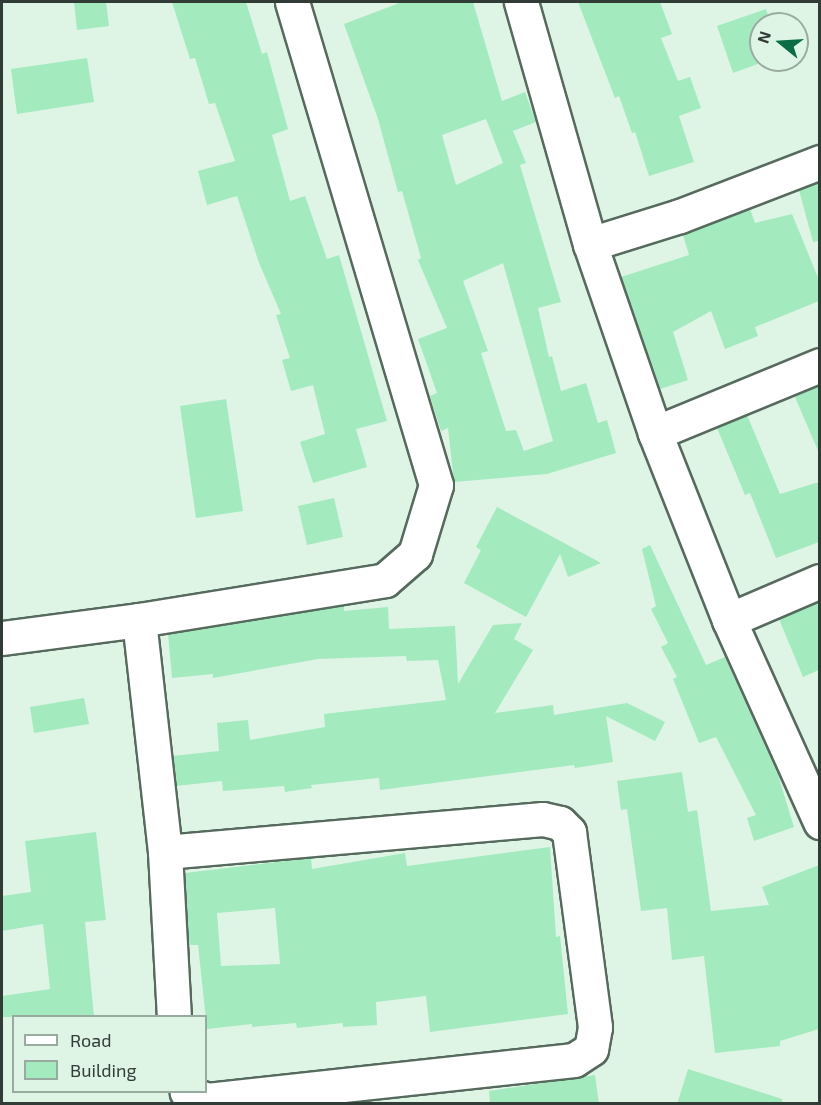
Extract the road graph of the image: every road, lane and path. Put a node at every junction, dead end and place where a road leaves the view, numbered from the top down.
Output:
1 (292, 2) edge
2 (521, 2) edge
3 (819, 162) edge
4 (590, 244) junction
5 (819, 365) edge
6 (655, 433) junction
7 (819, 581) edge
8 (139, 620) junction
9 (729, 620) junction
10 (2, 638) edge
11 (817, 806) edge
12 (165, 852) junction
13 (174, 1015) edge
14 (190, 1093) edge

1 - 8 street
2 - 4 street
3 - 4 street
4 - 6 street
5 - 6 street
6 - 9 street
7 - 9 street
8 - 10 street
8 - 12 street
9 - 11 street
12 - 13 street
12 - 14 street

